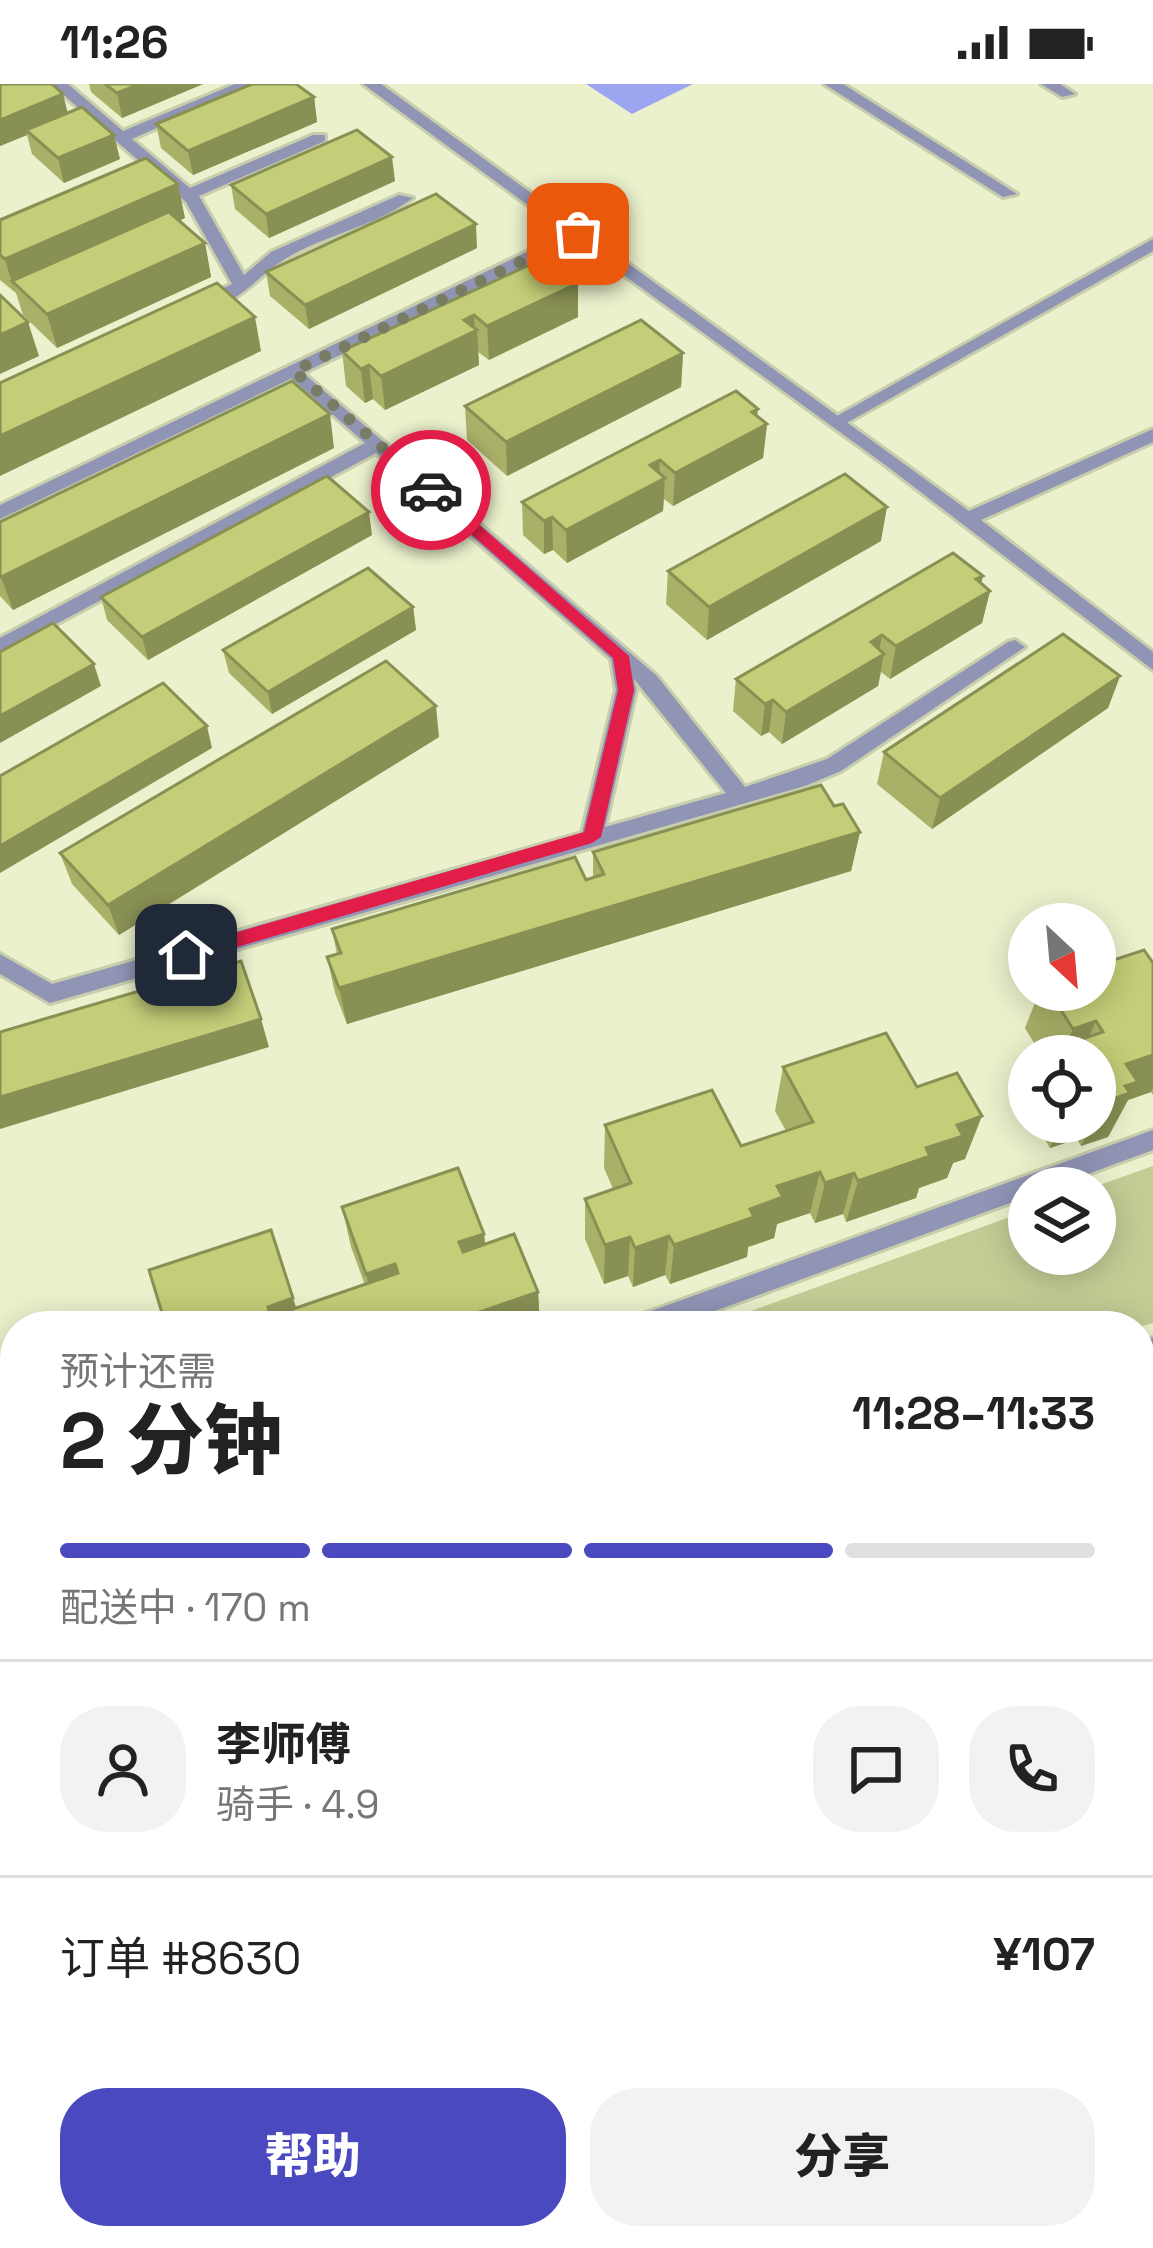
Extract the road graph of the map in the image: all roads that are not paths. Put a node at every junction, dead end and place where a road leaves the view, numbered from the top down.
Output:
1 (59, 84) edge
2 (248, 84) edge
3 (371, 84) edge
4 (832, 84) edge
5 (1049, 84) edge
6 (1067, 94) dead end
7 (122, 137) junction
8 (319, 138) dead end
9 (156, 165) junction
10 (136, 173) edge
11 (1009, 194) dead end
12 (189, 195) junction
13 (405, 198) dead end
14 (578, 234) junction
15 (1153, 244) edge
16 (242, 286) junction
17 (182, 314) edge
18 (294, 371) junction
19 (837, 422) junction
20 (1153, 435) edge
21 (378, 444) junction
22 (0, 513) edge
23 (967, 519) junction
24 (0, 646) edge
25 (1015, 647) dead end
26 (621, 656) junction
27 (1153, 663) edge
28 (741, 797) junction
29 (592, 837) junction
30 (0, 963) edge
31 (1153, 1140) edge
32 (684, 1311) edge

1 - 7 street
2 - 7 street
3 - 14 street
4 - 11 street
5 - 6 street
7 - 9 street
8 - 12 street
9 - 10 street
9 - 12 street
12 - 16 street
13 - 16 street
14 - 18 street
14 - 19 street
15 - 19 street
16 - 17 street
18 - 21 street
18 - 22 street
19 - 23 street
20 - 23 street
21 - 24 street
21 - 26 street
23 - 27 street
25 - 28 street
26 - 28 street
26 - 29 street
28 - 29 street
29 - 30 street
31 - 32 street

